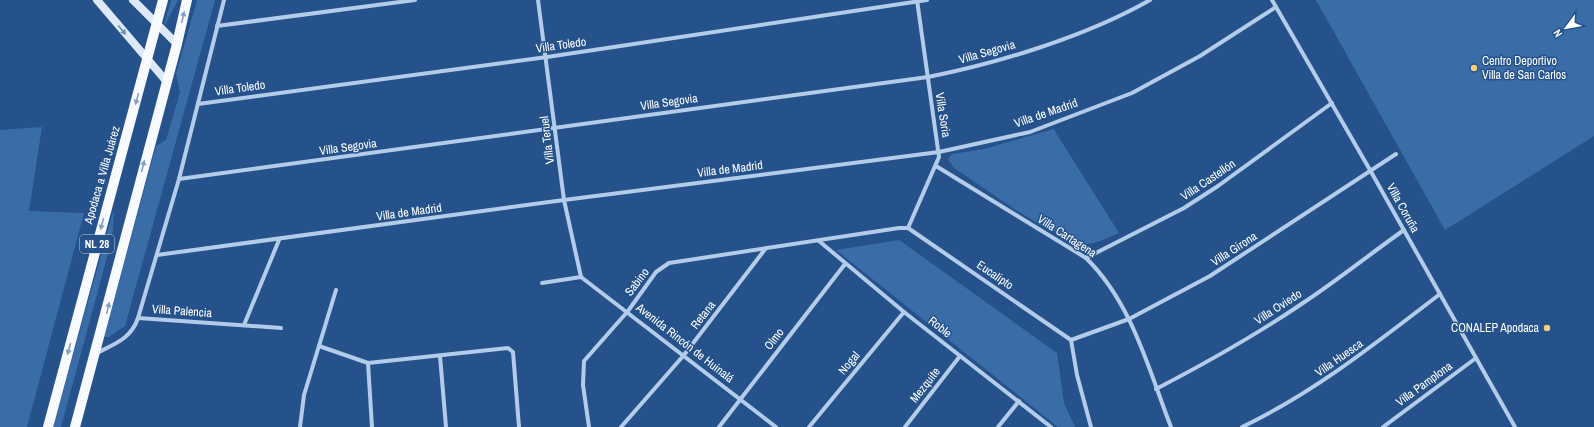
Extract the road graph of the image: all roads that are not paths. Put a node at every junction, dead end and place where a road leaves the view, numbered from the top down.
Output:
1 (97, 0) edge
2 (133, 0) edge
3 (163, 0) edge
4 (187, 0) edge
5 (224, 0) edge
6 (415, 0) edge
7 (538, 0) edge
8 (927, 0) edge
9 (1150, 0) edge
10 (1272, 0) edge
11 (917, 1) edge
12 (1276, 8) junction
13 (158, 23) junction
14 (217, 26) junction
15 (178, 44) junction
16 (547, 57) junction
17 (148, 61) junction
18 (928, 77) junction
19 (167, 82) junction
20 (1332, 103) junction
21 (198, 104) junction
22 (556, 127) junction
23 (939, 152) junction
24 (1396, 154) dead end
25 (936, 166) junction
26 (1370, 170) junction
27 (179, 180) junction
28 (564, 200) junction
29 (908, 228) junction
30 (1404, 230) junction
31 (279, 240) junction
32 (819, 240) junction
33 (766, 248) junction
34 (156, 256) junction
35 (1086, 258) junction
36 (845, 264) junction
37 (581, 277) junction
38 (542, 284) dead end
39 (336, 290) dead end
40 (1440, 294) junction
41 (628, 311) junction
42 (904, 312) junction
43 (138, 318) junction
44 (1129, 319) junction
45 (244, 326) junction
46 (281, 328) dead end
47 (1071, 340) junction
48 (319, 346) junction
49 (96, 353) junction
50 (684, 355) junction
51 (440, 356) junction
52 (960, 356) junction
53 (1476, 358) junction
54 (368, 363) junction
55 (1156, 389) junction
56 (741, 399) junction
57 (1019, 401) junction
58 (48, 427) edge
59 (75, 427) edge
60 (300, 427) edge
61 (372, 427) edge
62 (446, 427) edge
63 (519, 427) edge
64 (589, 427) edge
65 (620, 427) edge
66 (719, 427) edge
67 (776, 427) edge
68 (809, 427) edge
69 (905, 427) edge
70 (998, 427) edge
71 (1051, 427) edge
72 (1092, 427) edge
73 (1171, 427) edge
74 (1242, 427) edge
75 (1383, 427) edge
76 (1514, 427) edge

1 -> 17 main road
2 - 13 main road
3 - 13 main road, Apodaca a Villa Juárez / NL 28
15 -> 4 main road, NL 28
5 - 14 street
6 - 14 street
7 - 16 street, Villa Teruel
8 - 11 street, Villa Toledo
9 - 18 street, Villa Segovia
10 - 12 street, Villa Coruña
11 - 16 street, Villa Toledo
11 - 18 street, Villa Soria
12 - 20 street, Villa Coruña
12 - 23 street, Villa de Madrid
13 - 15 main road
13 - 17 main road, Apodaca a Villa Juárez / NL 28
14 - 21 street
15 - 19 main road, NL 28
16 - 21 street, Villa Toledo
16 - 22 street, Villa Teruel
17 - 19 main road
17 -> 58 main road, Apodaca a Villa Juárez / NL 28
18 - 22 street, Villa Segovia
18 - 23 street, Villa Soria
49 -> 19 main road, NL 28
20 - 26 street, Villa Coruña
20 - 35 street, Villa Castellón
21 - 27 street
22 - 27 street, Villa Segovia
22 - 28 street, Villa Teruel
23 - 25 street, Villa Soria
23 - 28 street, Villa de Madrid
24 - 26 street, Villa Girona
25 - 29 street, Villa Soria
25 - 35 street, Villa Cartagena
26 - 30 street, Villa Coruña
26 - 44 street, Villa Girona
27 - 34 street
28 - 31 street, Villa de Madrid
28 - 37 street, Villa Teruel
29 - 32 street
29 - 47 street, Eucalipto
30 - 40 street, Villa Coruña
30 - 55 street, Villa Oviedo
31 - 34 street, Villa de Madrid
31 - 45 street
32 - 33 street, Sabino
32 - 36 street, Roble
33 - 41 street, Sabino
33 - 50 street, Retana
34 - 43 street
35 - 44 street, Villa Cartagena
36 - 42 street, Roble
36 - 56 street, Olmo
37 - 38 street
37 - 41 street, Avenida Rincón de Huinalá
39 - 48 street
40 - 53 street, Villa Coruña
40 - 74 street, Villa Huesca
41 - 50 street, Avenida Rincón de Huinalá
41 - 64 street, Sabino
42 - 52 street, Roble
42 - 68 street, Nogal
43 - 45 street, Villa Palencia
43 - 49 street, Villa Palencia
44 - 47 street, Villa Girona
44 - 55 street, Villa Cartagena
45 - 46 street, Villa Palencia
47 - 72 street
48 - 54 street
48 - 60 street
49 - 59 main road, NL 28
50 - 56 street, Avenida Rincón de Huinalá
50 - 65 street, Retana
51 - 54 street
51 - 62 street
51 - 63 street
52 - 57 street, Roble
52 - 69 street, Mezquite
53 - 75 street, Villa Pamplona
53 - 76 street, Villa Coruña
54 - 61 street
55 - 73 street, Villa Cartagena
56 - 66 street, Olmo
56 - 67 street, Avenida Rincón de Huinalá
57 - 70 street
57 - 71 street, Roble

